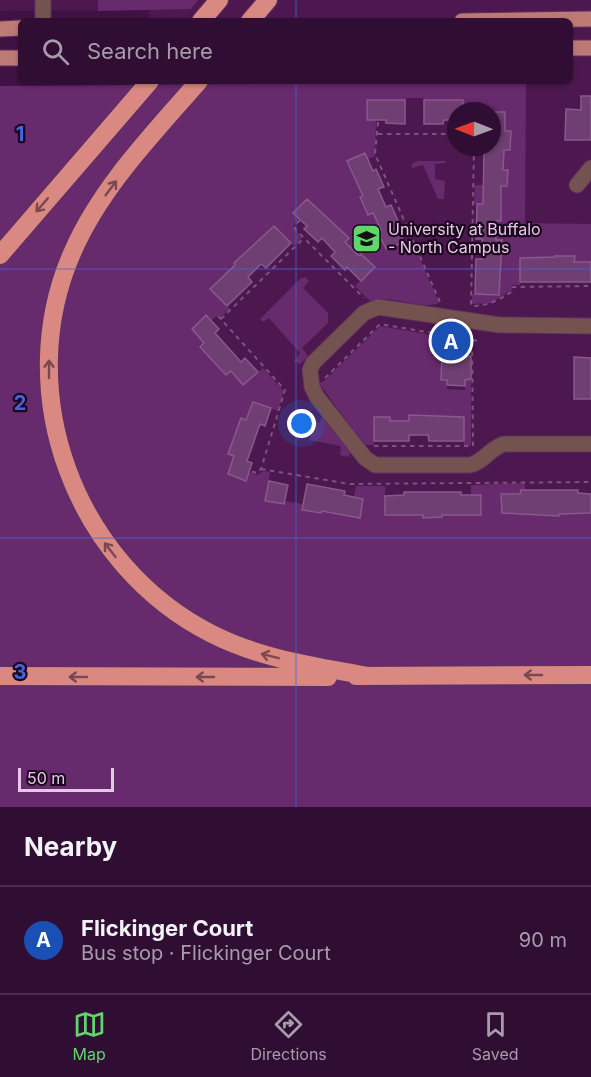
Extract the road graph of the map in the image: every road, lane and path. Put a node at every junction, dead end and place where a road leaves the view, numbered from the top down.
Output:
1 (43, 0) edge
2 (219, 0) edge
3 (268, 0) edge
4 (43, 18) edge
5 (204, 18) edge
6 (253, 18) edge
7 (573, 19) edge
8 (591, 19) edge
9 (18, 28) edge
10 (0, 29) edge
11 (573, 48) edge
12 (591, 48) edge
13 (0, 58) edge
14 (18, 58) edge
15 (148, 84) edge
16 (196, 84) edge
17 (378, 122) dead end
18 (378, 134) junction
19 (447, 134) edge
20 (474, 156) edge
21 (591, 168) edge
22 (577, 185) dead end
23 (300, 220) dead end
24 (304, 238) junction
25 (0, 255) edge
26 (591, 286) edge
27 (368, 302) dead end
28 (440, 302) dead end
29 (591, 326) edge
30 (472, 340) junction
31 (479, 341) dead end
32 (323, 380) dead end
33 (591, 444) edge
34 (356, 446) junction
35 (261, 470) junction
36 (250, 471) dead end
37 (591, 482) edge
38 (591, 675) edge
39 (0, 676) edge
40 (368, 676) junction

1 - 4 street
2 - 5 highway
3 - 6 highway
7 - 8 main road
9 - 10 main road
11 - 12 main road
13 - 14 main road
15 -> 25 highway
40 -> 16 highway
17 - 18 path
18 - 19 path
18 - 28 path
20 - 26 path
21 - 22 street
23 - 24 path
24 - 27 path
24 - 35 path
29 - 34 street
30 - 31 path
30 - 32 path
30 - 34 path
33 - 34 street
35 - 36 path
35 - 37 path
38 -> 40 highway
40 -> 39 highway

